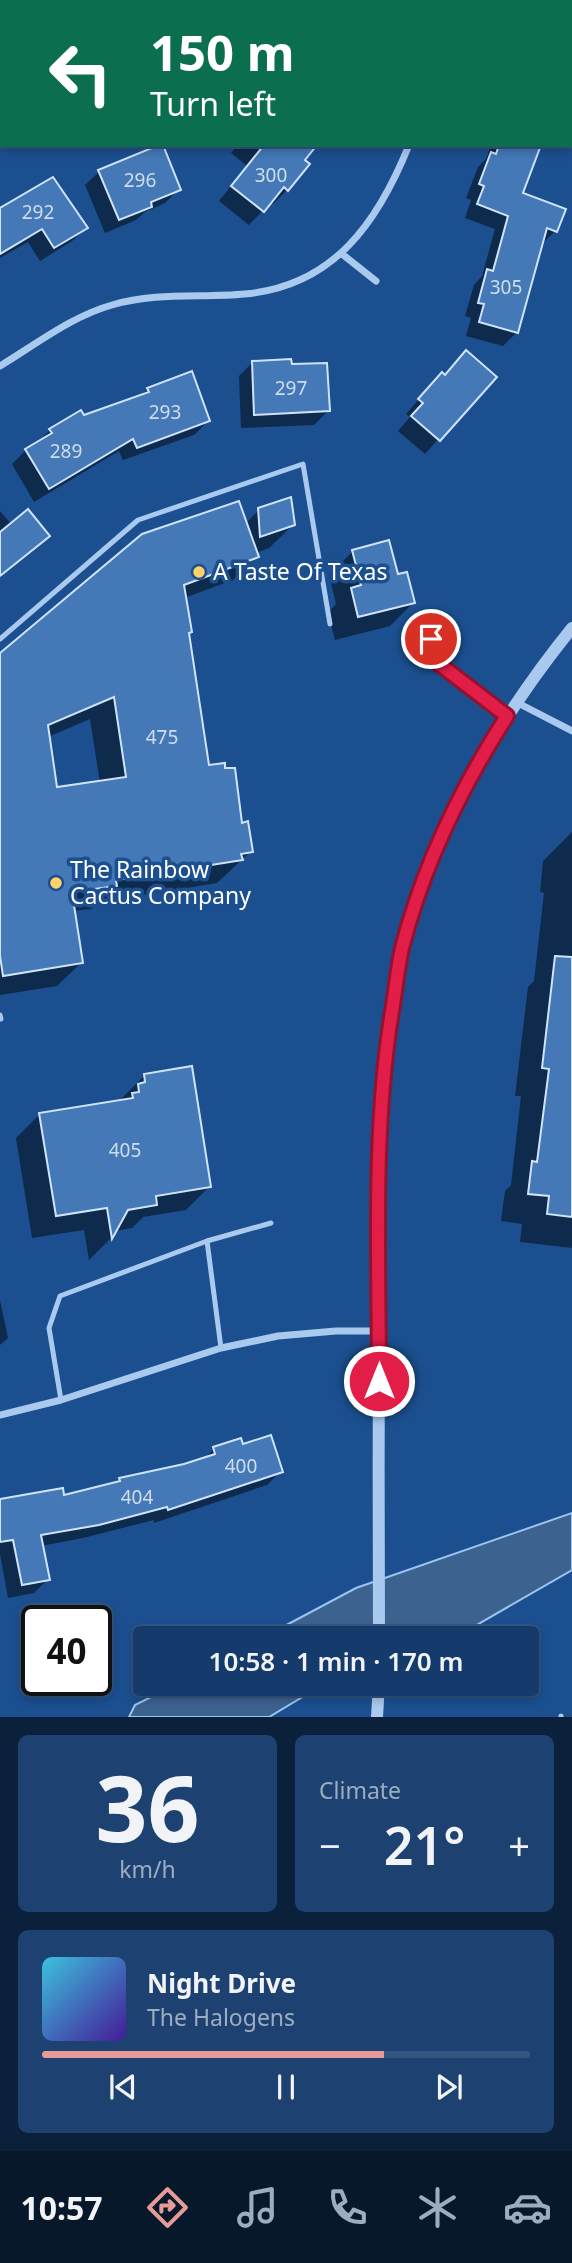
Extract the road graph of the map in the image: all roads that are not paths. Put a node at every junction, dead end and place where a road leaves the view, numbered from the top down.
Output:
1 (408, 147) edge
2 (342, 254) junction
3 (376, 281) dead end
4 (0, 366) edge
5 (425, 615) dead end
6 (330, 624) dead end
7 (572, 628) edge
8 (0, 639) edge
9 (516, 702) junction
10 (507, 716) junction
11 (572, 731) edge
12 (271, 1223) dead end
13 (207, 1241) junction
14 (379, 1331) junction
15 (221, 1348) junction
16 (61, 1400) junction
17 (0, 1415) edge
18 (379, 1626) edge
19 (378, 1696) edge
20 (377, 1717) edge

1 - 2 street
2 - 3 street
2 - 4 street
5 - 10 lane
6 - 8 lane
7 - 9 street
9 - 10 street
9 - 11 street
10 - 14 street
12 - 13 lane
13 - 15 lane
13 - 16 lane
14 - 15 street
14 - 18 street
15 - 16 street
16 - 17 street
19 - 20 street

